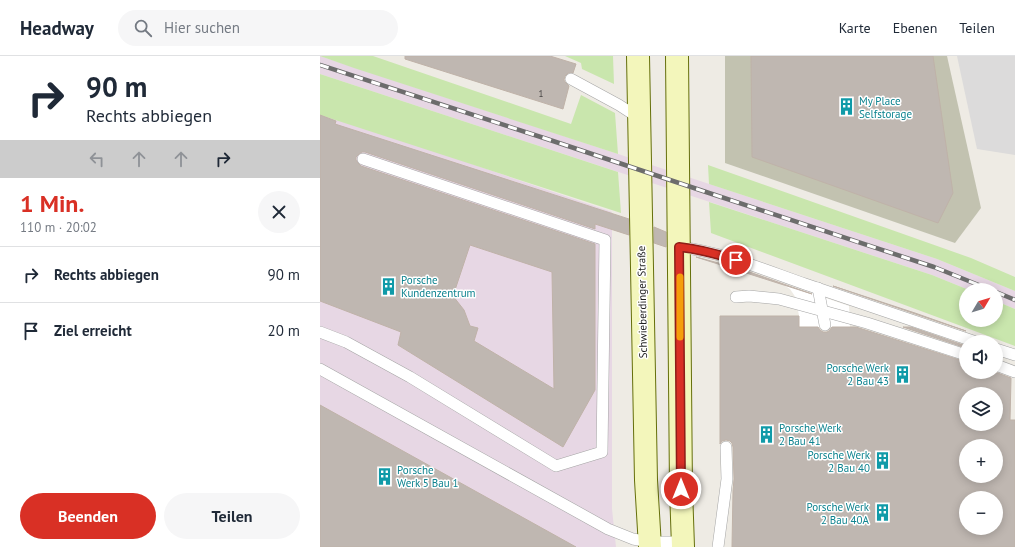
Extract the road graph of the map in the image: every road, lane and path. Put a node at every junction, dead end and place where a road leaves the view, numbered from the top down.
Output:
1 (638, 56) edge
2 (678, 56) edge
3 (571, 79) dead end
4 (639, 118) junction
5 (363, 159) dead end
6 (679, 247) junction
7 (818, 288) junction
8 (736, 297) dead end
9 (825, 325) dead end
10 (320, 332) edge
11 (959, 336) edge
12 (1003, 352) edge
13 (959, 353) edge
14 (1015, 356) edge
15 (1003, 368) edge
16 (320, 369) edge
17 (1015, 372) edge
18 (726, 446) dead end
19 (649, 544) edge
20 (683, 544) edge
21 (718, 547) edge

1 - 4 main road, Schwieberdinger Straße
2 - 6 main road
3 - 4 lane
4 - 19 main road, Schwieberdinger Straße
5 - 10 lane
6 - 7 lane
6 - 20 main road
7 - 9 lane
7 - 11 lane
8 - 13 lane
12 - 14 lane
15 - 17 lane
16 - 19 lane
18 - 21 lane
19 - 20 lane

